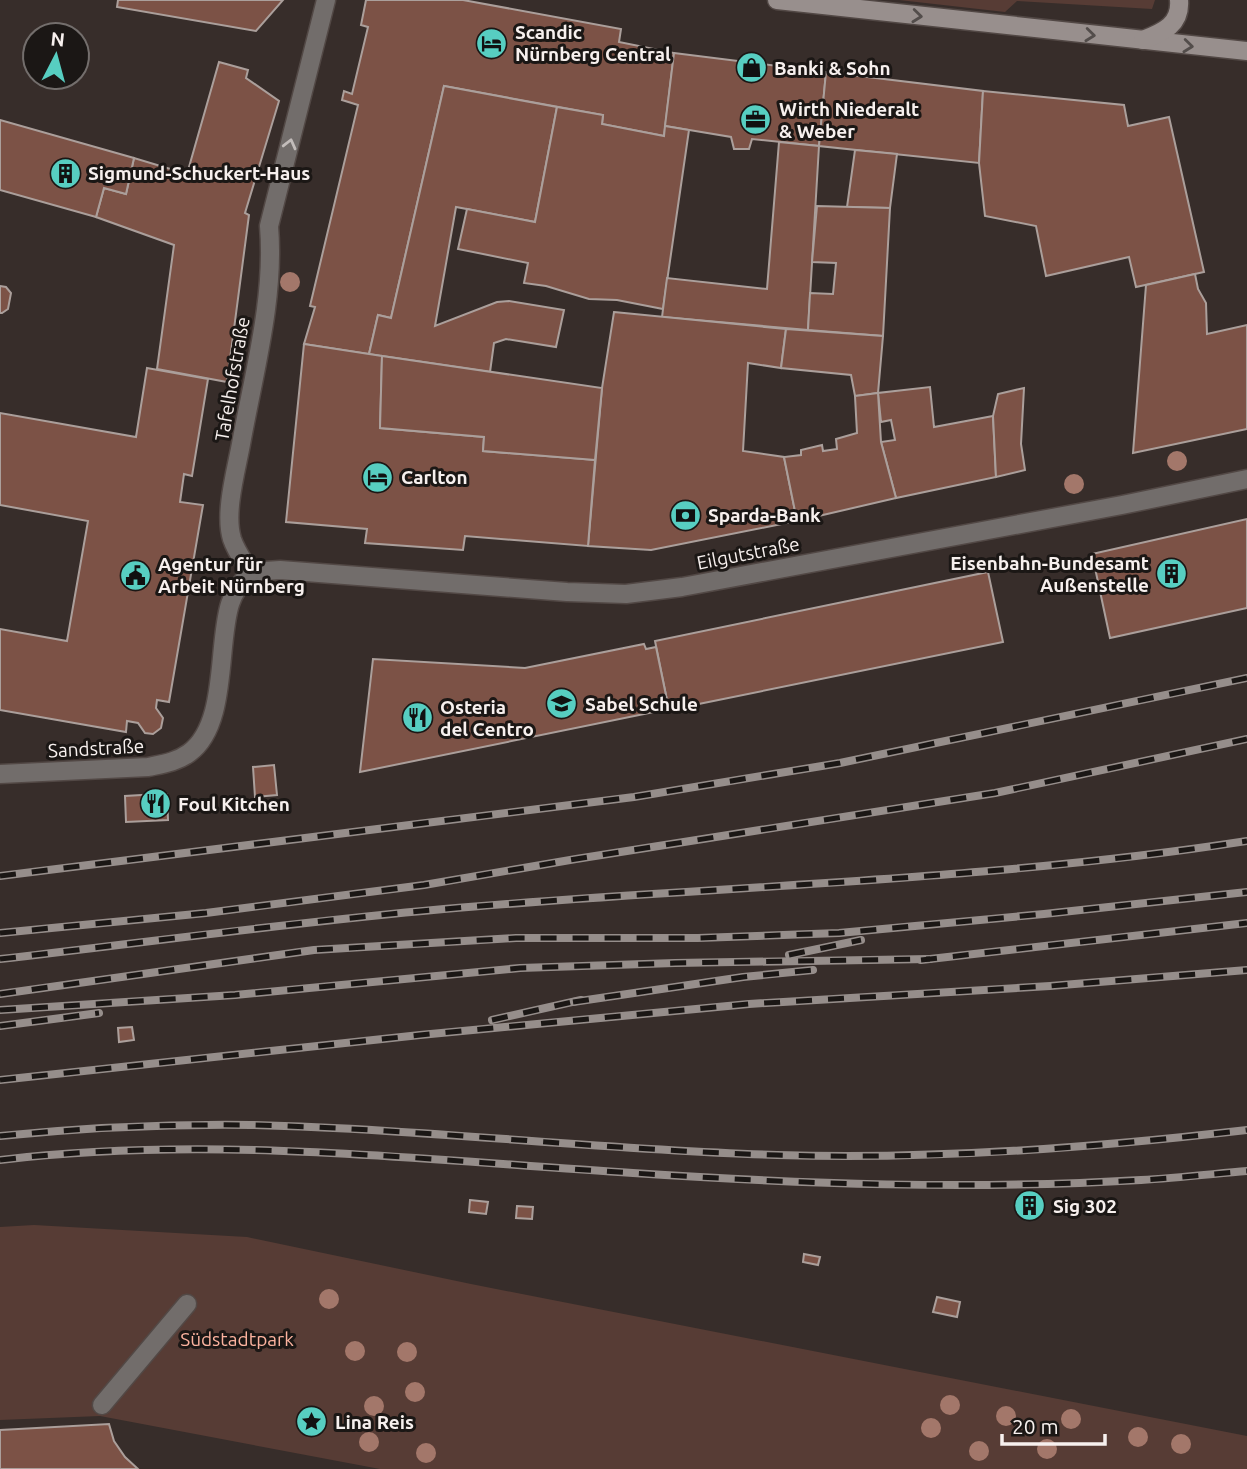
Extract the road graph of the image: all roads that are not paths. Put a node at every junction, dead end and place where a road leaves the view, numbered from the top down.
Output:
1 (326, 0) edge
2 (777, 0) edge
3 (1179, 0) edge
4 (1140, 41) junction
5 (1247, 51) edge
6 (1247, 479) edge
7 (250, 572) junction
8 (0, 774) edge
9 (187, 1304) dead end
10 (102, 1405) dead end

7 -> 1 street, Tafelhofstraße
2 -> 4 main road
3 - 4 main road
4 -> 5 main road
6 - 7 street, Eilgutstraße
7 - 8 street, Sandstraße
9 - 10 street

